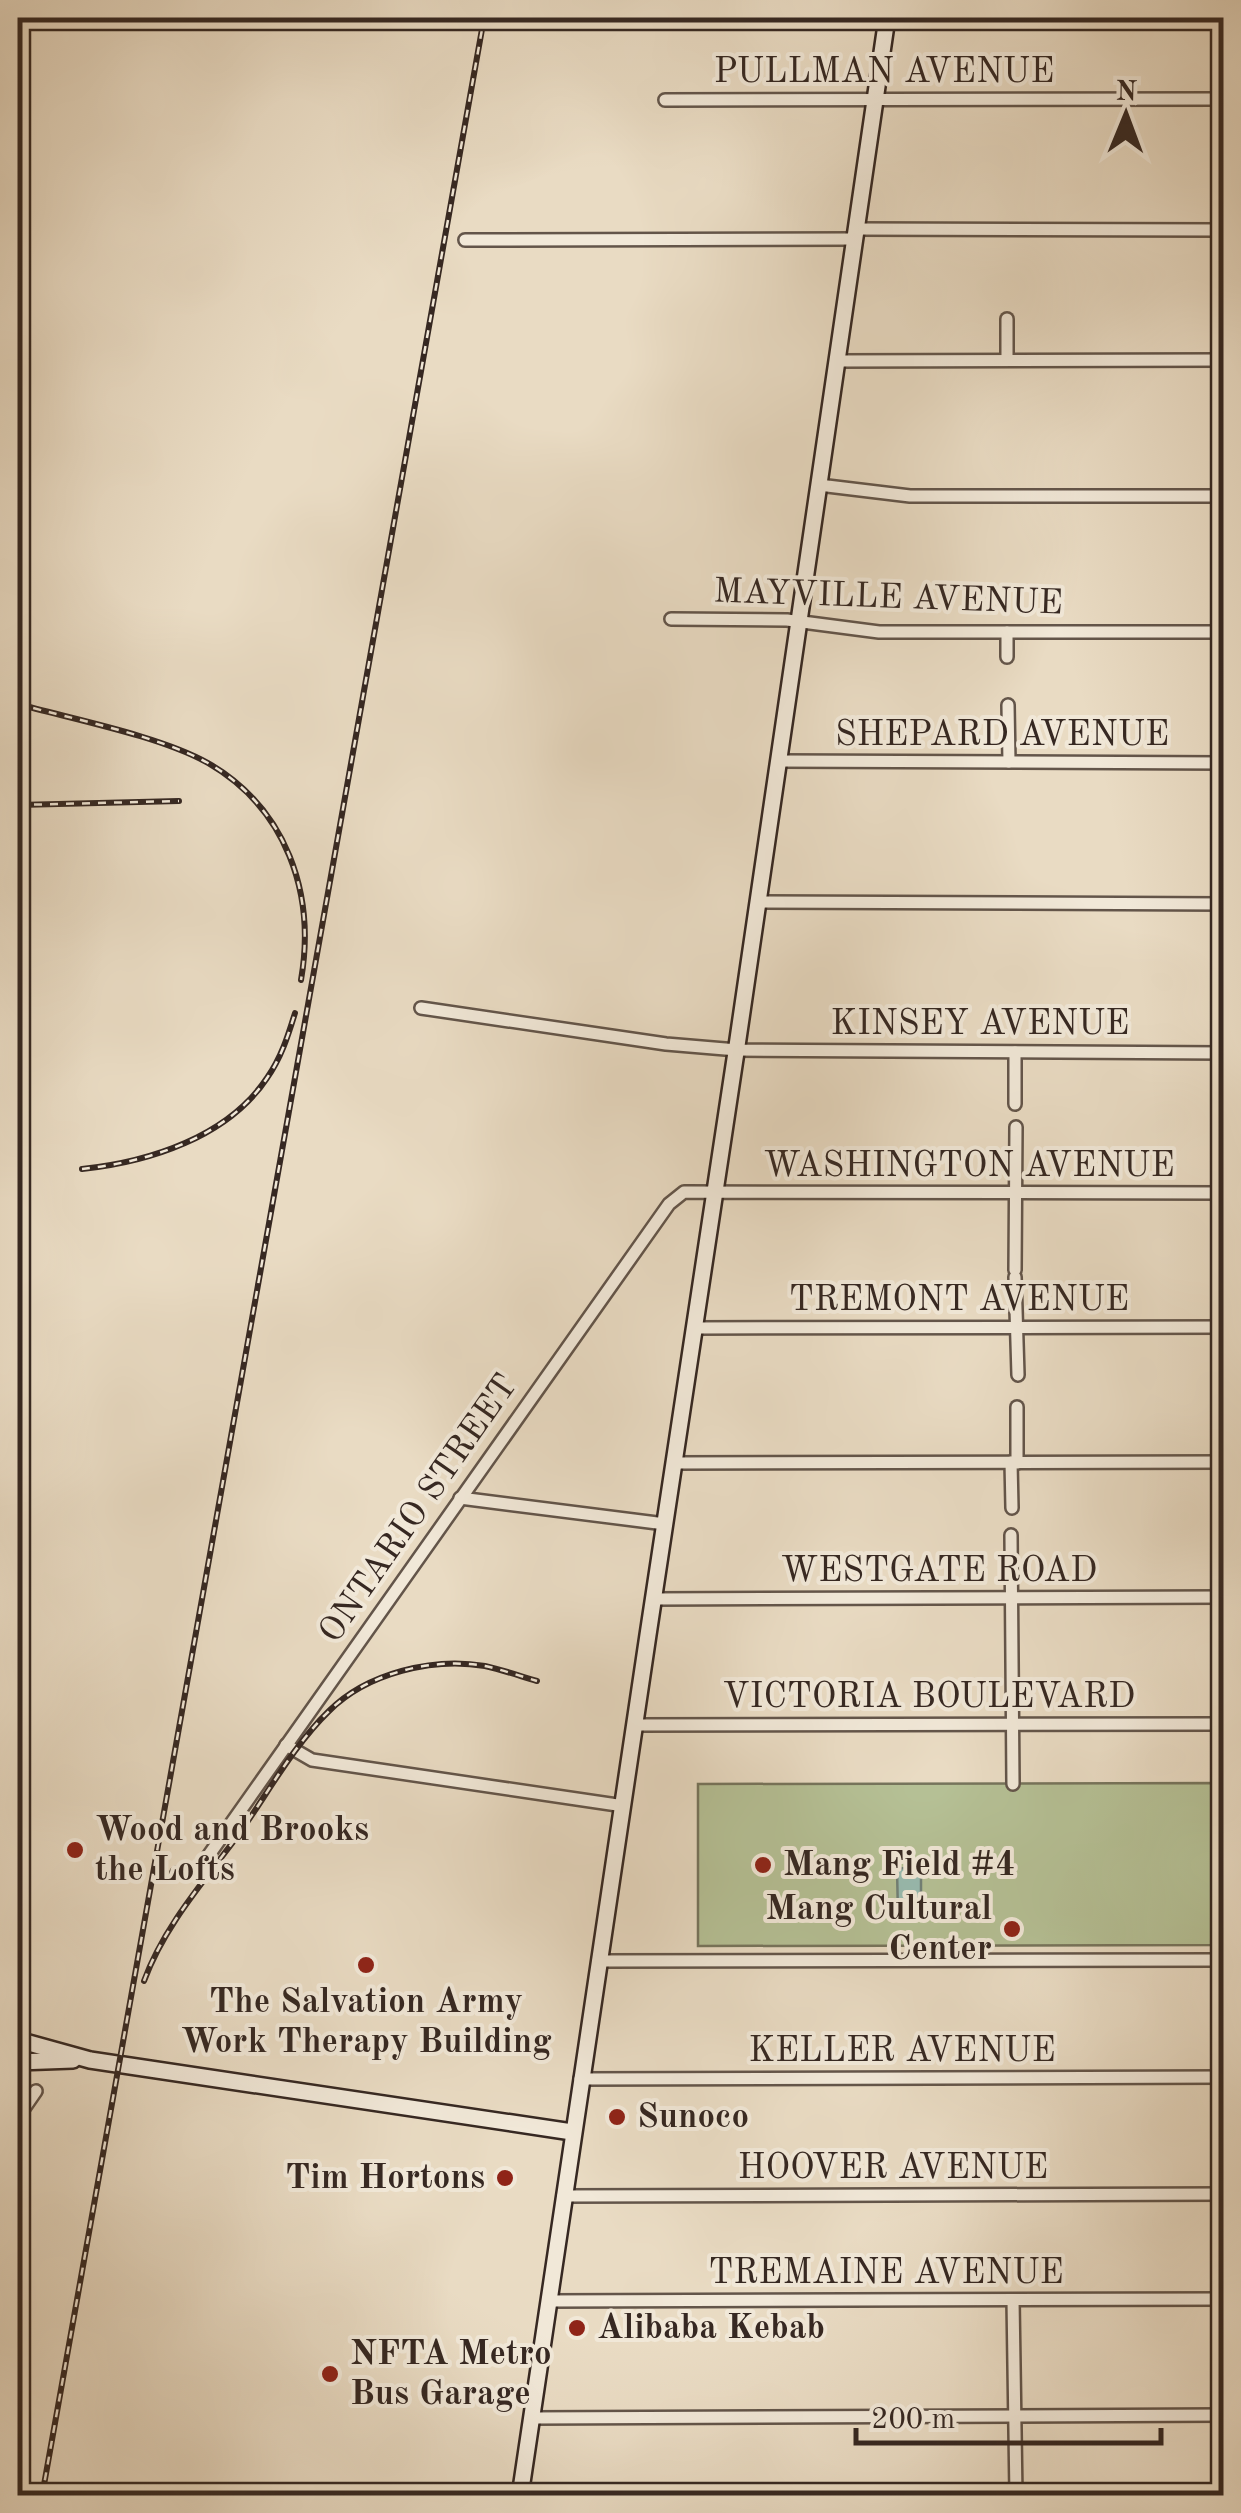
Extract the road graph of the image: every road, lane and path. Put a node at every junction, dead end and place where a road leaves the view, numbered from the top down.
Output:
1 (887, 18) edge
2 (874, 99) junction
3 (1224, 99) edge
4 (665, 100) dead end
5 (1224, 230) edge
6 (855, 234) junction
7 (465, 240) dead end
8 (1007, 318) dead end
9 (836, 360) junction
10 (1008, 360) junction
11 (1224, 360) edge
12 (819, 484) junction
13 (1224, 496) edge
14 (671, 619) dead end
15 (800, 622) junction
16 (1007, 632) junction
17 (1224, 632) edge
18 (1007, 656) dead end
19 (1008, 705) dead end
20 (780, 761) junction
21 (1009, 762) junction
22 (1224, 763) edge
23 (759, 902) junction
24 (1224, 904) edge
25 (421, 1008) dead end
26 (737, 1050) junction
27 (1015, 1052) junction
28 (1224, 1053) edge
29 (1014, 1104) dead end
30 (1016, 1127) dead end
31 (1224, 1193) edge
32 (715, 1194) junction
33 (1016, 1194) junction
34 (694, 1328) junction
35 (1017, 1328) junction
36 (1224, 1328) edge
37 (1018, 1375) dead end
38 (1017, 1407) dead end
39 (1014, 1462) junction
40 (1224, 1462) edge
41 (674, 1463) junction
42 (460, 1498) junction
43 (1012, 1508) dead end
44 (665, 1524) junction
45 (1011, 1535) dead end
46 (1012, 1598) junction
47 (1224, 1598) edge
48 (654, 1599) junction
49 (1013, 1724) junction
50 (1224, 1724) edge
51 (635, 1725) junction
52 (286, 1745) junction
53 (1013, 1784) dead end
54 (624, 1806) junction
55 (177, 1873) dead end
56 (1224, 1960) edge
57 (598, 1961) junction
58 (18, 2040) edge
59 (90, 2060) junction
60 (18, 2062) edge
61 (1224, 2078) edge
62 (580, 2079) junction
63 (36, 2091) dead end
64 (18, 2118) edge
65 (572, 2132) junction
66 (1224, 2194) edge
67 (563, 2196) junction
68 (1224, 2299) edge
69 (1013, 2300) junction
70 (548, 2302) junction
71 (1224, 2415) edge
72 (1016, 2417) junction
73 (531, 2418) junction
74 (520, 2496) edge
75 (1016, 2496) edge

1 - 2 main road
2 - 3 street, PULLMAN AVENUE
2 - 4 street, PULLMAN AVENUE
2 - 6 main road
5 - 6 street
6 - 7 street
6 - 9 main road
8 - 10 street
9 - 10 street
9 - 12 main road
10 - 11 street
12 - 13 street
12 - 15 main road
14 - 15 street, MAYVILLE AVENUE
15 - 16 street, MAYVILLE AVENUE
15 - 20 main road
16 - 17 street, MAYVILLE AVENUE
16 - 18 street
19 - 21 street
20 - 21 street, SHEPARD AVENUE
20 - 23 main road
21 - 22 street, SHEPARD AVENUE
23 - 24 street
23 - 26 main road
25 - 26 street, KINSEY AVENUE
26 - 27 street, KINSEY AVENUE
26 - 32 main road
27 - 28 street, KINSEY AVENUE
27 - 29 street
30 - 33 street
31 - 33 street, WASHINGTON AVENUE
32 - 33 street, WASHINGTON AVENUE
32 - 34 main road
32 - 42 street, ONTARIO STREET
33 - 35 street
34 - 35 street, TREMONT AVENUE
34 - 41 main road
35 - 36 street, TREMONT AVENUE
35 - 37 street
38 - 39 street
39 - 40 street
39 - 41 street
39 - 43 street
41 - 44 main road
42 - 44 street
42 - 52 street, ONTARIO STREET
44 - 48 main road
45 - 46 street
46 - 47 street, WESTGATE ROAD
46 - 48 street, WESTGATE ROAD
46 - 49 street
48 - 51 main road
49 - 50 street, VICTORIA BOULEVARD
49 - 51 street, VICTORIA BOULEVARD
49 - 53 street
51 - 54 main road
52 - 54 street
52 - 55 street, ONTARIO STREET
54 - 57 main road
56 - 57 street
57 - 62 main road
58 - 59 main road
59 - 60 main road
59 - 65 main road
61 - 62 street, KELLER AVENUE
62 - 65 main road
63 - 64 street
65 - 67 main road
66 - 67 street, HOOVER AVENUE
67 - 70 main road
68 - 69 street, TREMAINE AVENUE
69 - 70 street, TREMAINE AVENUE
69 - 72 street
70 - 73 main road
71 - 72 street
72 - 73 street
72 - 75 street
73 - 74 main road

